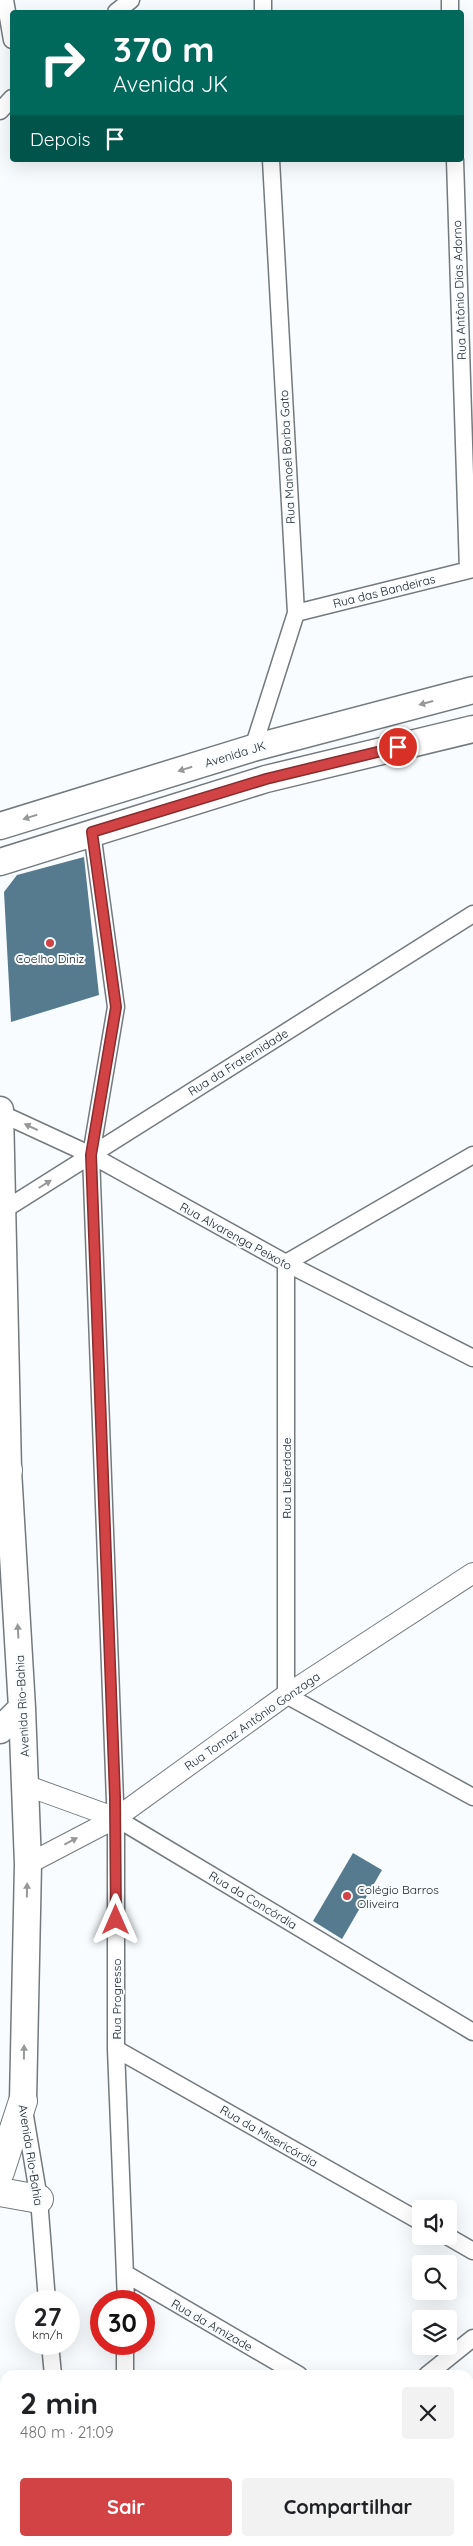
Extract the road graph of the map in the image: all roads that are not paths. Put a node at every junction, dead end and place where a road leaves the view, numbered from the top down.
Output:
1 (5, 0) edge
2 (131, 0) edge
3 (118, 10) edge
4 (10, 29) edge
5 (10, 100) edge
6 (0, 111) edge
7 (271, 162) edge
8 (455, 162) edge
9 (471, 569) edge
10 (296, 613) junction
11 (473, 690) edge
12 (473, 729) edge
13 (253, 748) junction
14 (0, 826) edge
15 (92, 832) junction
16 (0, 862) edge
17 (473, 914) edge
18 (0, 1111) edge
19 (91, 1155) junction
20 (473, 1155) edge
21 (4, 1210) junction
22 (286, 1264) junction
23 (473, 1358) edge
24 (5, 1482) edge
25 (473, 1573) edge
26 (286, 1695) junction
27 (22, 1708) junction
28 (0, 1730) edge
29 (26, 1785) junction
30 (473, 1797) edge
31 (116, 1818) junction
32 (28, 1864) junction
33 (473, 2032) edge
34 (116, 2049) junction
35 (23, 2101) junction
36 (0, 2172) edge
37 (0, 2192) edge
38 (39, 2199) junction
39 (412, 2217) edge
40 (457, 2242) edge
41 (473, 2251) edge
42 (126, 2274) junction
43 (46, 2290) edge
44 (126, 2290) edge
45 (473, 2338) edge
46 (51, 2355) edge
47 (125, 2355) edge
48 (53, 2370) edge
49 (125, 2370) edge
50 (290, 2370) edge
51 (433, 2370) edge

1 - 4 street
2 - 3 street
5 - 6 street
7 - 10 street, Rua Manoel Borba Gato
8 - 9 street, Rua Antônio Dias Adorno
9 - 10 street, Rua das Bandeiras
10 - 13 street, Rua Manoel Borba Gato
11 -> 13 main road, Avenida JK
12 - 15 main road
13 -> 14 main road, Avenida JK
15 - 16 main road
15 - 19 street, Rua Progresso
17 - 19 street, Rua da Fraternidade
19 -> 18 street, Rua Alvarenga Peixoto
18 - 21 main road, Avenida Rio-Bahia
21 -> 19 street, Rua da Fraternidade
19 - 22 street, Rua Alvarenga Peixoto
19 - 31 street, Rua Progresso
20 - 22 street
21 - 24 main road, Avenida Rio-Bahia
22 - 23 street, Rua Alvarenga Peixoto
22 - 26 street, Rua Liberdade
27 -> 24 main road, Avenida Rio-Bahia
25 - 26 street, Rua Tomaz Antônio Gonzaga
26 - 30 street
26 - 31 street, Rua Tomaz Antônio Gonzaga
27 - 28 main road
27 - 29 main road, Avenida Rio-Bahia
29 - 31 street, Rua da Concórdia
29 - 32 main road, Avenida Rio-Bahia
32 -> 31 street, Rua Tomaz Antônio Gonzaga
31 - 33 street, Rua da Concórdia
31 - 34 street, Rua Progresso
35 -> 32 main road, Avenida Rio-Bahia
34 - 39 street, Rua da Misericórdia
34 - 42 street, Rua Progresso
35 - 36 highway
35 - 38 street, Avenida Rio-Bahia
37 - 38 highway
38 - 43 street, Avenida Rio-Bahia
40 - 41 street
42 - 44 street, Rua Progresso
42 - 50 street, Rua da Amizade
45 - 51 street
46 - 48 street
47 - 49 street

